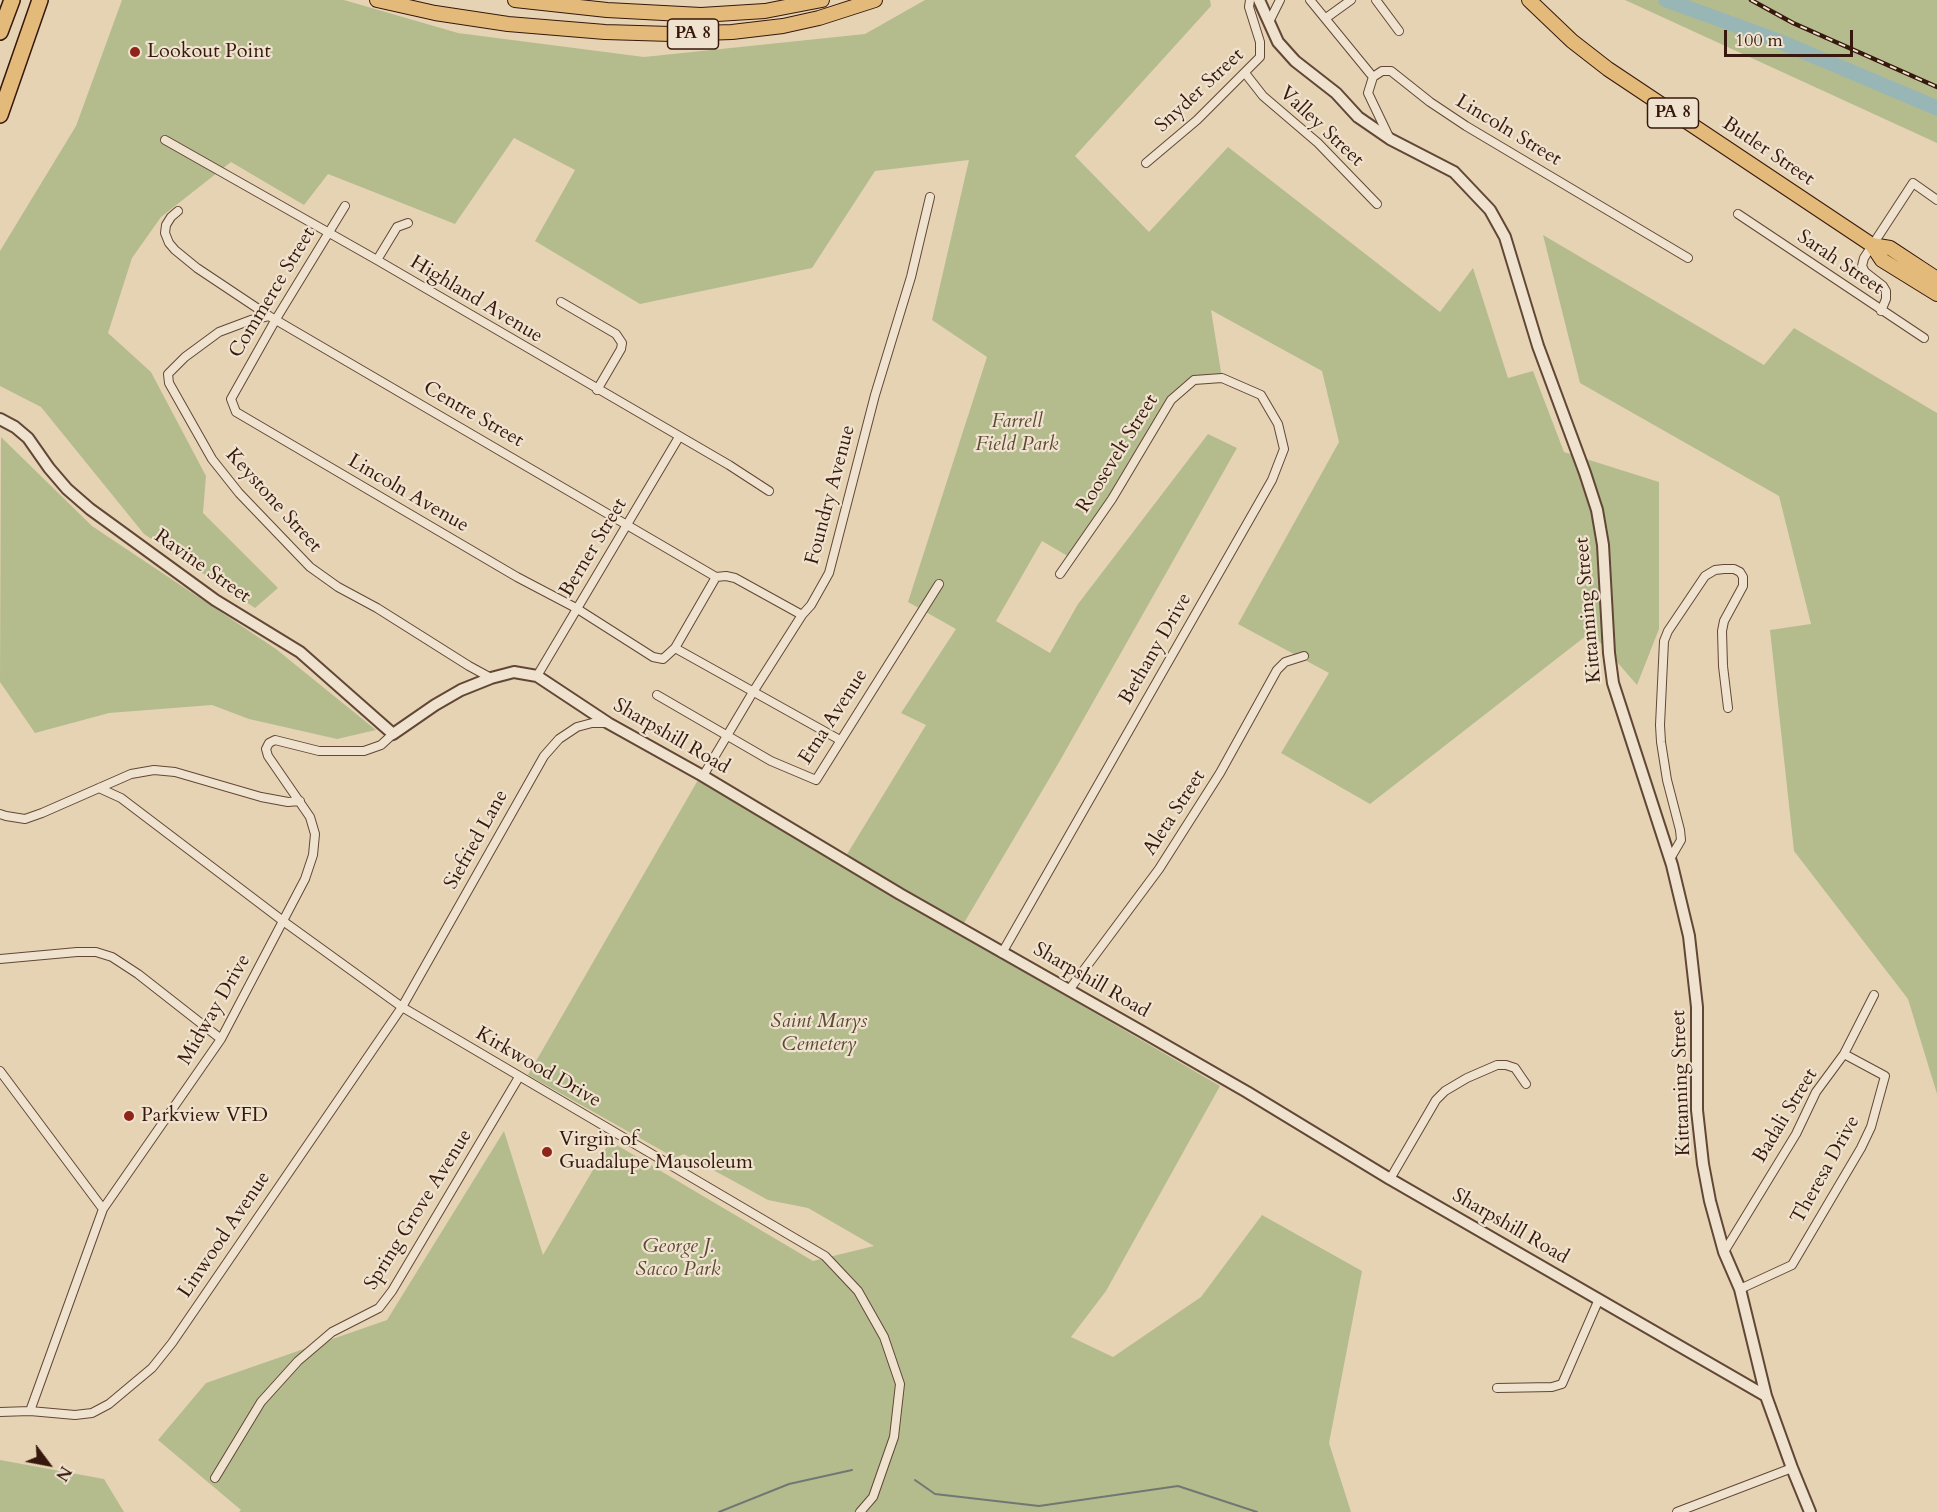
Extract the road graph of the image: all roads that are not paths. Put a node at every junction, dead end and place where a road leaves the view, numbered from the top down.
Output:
1 (12, 0) edge
2 (40, 0) edge
3 (377, 0) edge
4 (515, 0) edge
5 (822, 0) edge
6 (875, 0) edge
7 (1250, 0) edge
8 (1259, 0) edge
9 (1280, 0) edge
10 (1310, 0) edge
11 (1351, 0) edge
12 (1376, 0) edge
13 (1530, 0) edge
14 (1326, 18) junction
15 (1269, 22) junction
16 (1399, 31) dead end
17 (0, 32) edge
18 (1245, 73) junction
19 (1374, 77) junction
20 (0, 115) edge
21 (1390, 139) junction
22 (165, 140) dead end
23 (1146, 163) dead end
24 (930, 196) dead end
25 (1937, 200) edge
26 (1377, 204) dead end
27 (345, 206) dead end
28 (178, 211) dead end
29 (1738, 214) dead end
30 (408, 223) dead end
31 (328, 233) junction
32 (1872, 245) junction
33 (1688, 258) dead end
34 (377, 260) junction
35 (1937, 279) edge
36 (1937, 294) edge
37 (561, 302) dead end
38 (1881, 311) junction
39 (272, 318) junction
40 (1924, 338) dead end
41 (1222, 378) joint
42 (597, 390) junction
43 (231, 399) joint
44 (0, 419) edge
45 (679, 437) junction
46 (769, 491) dead end
47 (628, 525) junction
48 (1060, 574) dead end
49 (716, 577) junction
50 (939, 584) dead end
51 (576, 608) junction
52 (802, 615) junction
53 (675, 648) junction
54 (1304, 656) dead end
55 (537, 676) junction
56 (491, 678) junction
57 (753, 692) junction
58 (657, 694) dead end
59 (1728, 708) dead end
60 (608, 723) junction
61 (393, 734) junction
62 (728, 735) junction
63 (840, 740) junction
64 (704, 776) junction
65 (99, 788) junction
66 (300, 801) junction
67 (0, 814) edge
68 (1670, 859) junction
69 (284, 921) junction
70 (1002, 952) junction
71 (0, 959) edge
72 (1069, 990) junction
73 (1874, 995) dead end
74 (402, 1007) junction
75 (221, 1039) junction
76 (1844, 1054) junction
77 (0, 1071) edge
78 (519, 1077) junction
79 (1526, 1084) dead end
80 (1390, 1179) junction
81 (103, 1209) junction
82 (1724, 1252) junction
83 (1740, 1289) junction
84 (1599, 1299) junction
85 (1497, 1388) dead end
86 (1766, 1396) junction
87 (30, 1411) junction
88 (0, 1412) edge
89 (1792, 1468) junction
90 (216, 1478) dead end
91 (860, 1512) edge
92 (1677, 1512) edge
93 (1810, 1512) edge

1 - 17 highway
2 - 20 highway
3 - 6 highway, PA 8
4 - 5 highway, PA 8
7 - 18 street, Snyder Street
8 - 15 street, Kittanning Street
9 - 15 street
10 - 14 street
11 - 14 street
12 - 16 street
13 - 32 highway, Butler Street / PA 8
14 - 19 street
15 - 21 street, Kittanning Street
18 - 23 street, Snyder Street
18 - 26 street, Valley Street
19 - 21 street
19 - 33 street, Lincoln Street
21 - 68 street, Kittanning Street
22 - 31 street, Highland Avenue
24 - 52 street, Foundry Avenue
25 - 32 street
27 - 31 street, Commerce Street
28 - 39 street, Centre Street
29 - 38 street, Sarah Street
30 - 34 street
31 - 34 street, Highland Avenue
31 - 39 street, Commerce Street
32 - 35 highway, Butler Street / PA 8
32 - 36 highway, Butler Street / PA 8
32 - 38 street
34 - 42 street, Highland Avenue
37 - 42 street
38 - 40 street, Sarah Street
39 - 43 street, Commerce Street
39 - 47 street, Centre Street
39 - 56 street, Keystone Street
41 - 48 street, Roosevelt Street
41 - 70 street, Bethany Drive
42 - 45 street, Highland Avenue
43 - 51 street, Lincoln Avenue
44 - 61 street, Ravine Street
45 - 46 street, Highland Avenue
45 - 47 street, Berner Street
47 - 49 street, Centre Street
47 - 51 street, Berner Street
49 - 52 street, Centre Street
49 - 53 street
50 - 63 street, Etna Avenue
51 - 53 street, Lincoln Avenue
51 - 55 street, Berner Street
52 - 57 street, Foundry Avenue
53 - 57 street
54 - 72 street, Aleta Street
55 - 56 street, Sharpshill Road
55 - 60 street, Sharpshill Road
56 - 61 street, Sharpshill Road
57 - 62 street, Foundry Avenue
57 - 63 street
58 - 62 street, Etna Avenue
59 - 68 street
60 - 64 street, Sharpshill Road
60 - 74 street, Siefried Lane
61 - 66 street, Midway Drive
62 - 63 street, Etna Avenue
62 - 64 street, Foundry Avenue
64 - 70 street, Sharpshill Road
65 - 66 street
65 - 67 street
65 - 69 street, Kirkwood Drive
66 - 69 street, Midway Drive
68 - 82 street, Kittanning Street
69 - 74 street, Kirkwood Drive
69 - 75 street, Midway Drive
70 - 72 street, Sharpshill Road
71 - 75 street
72 - 80 street, Sharpshill Road
73 - 76 street, Badali Street
74 - 78 street, Kirkwood Drive
74 - 87 street, Linwood Avenue
75 - 81 street, Midway Drive
76 - 82 street, Badali Street
76 - 83 street, Theresa Drive
77 - 81 street
78 - 90 street, Spring Grove Avenue
78 - 91 street, Kirkwood Drive
79 - 80 street
80 - 84 street, Sharpshill Road
81 - 87 street, Midway Drive
82 - 83 street, Kittanning Street
83 - 86 street, Kittanning Street
84 - 85 street
84 - 86 street, Sharpshill Road
86 - 89 street, Kittanning Street
87 - 88 street, Linwood Avenue
89 - 92 street
89 - 93 street, Kittanning Street

